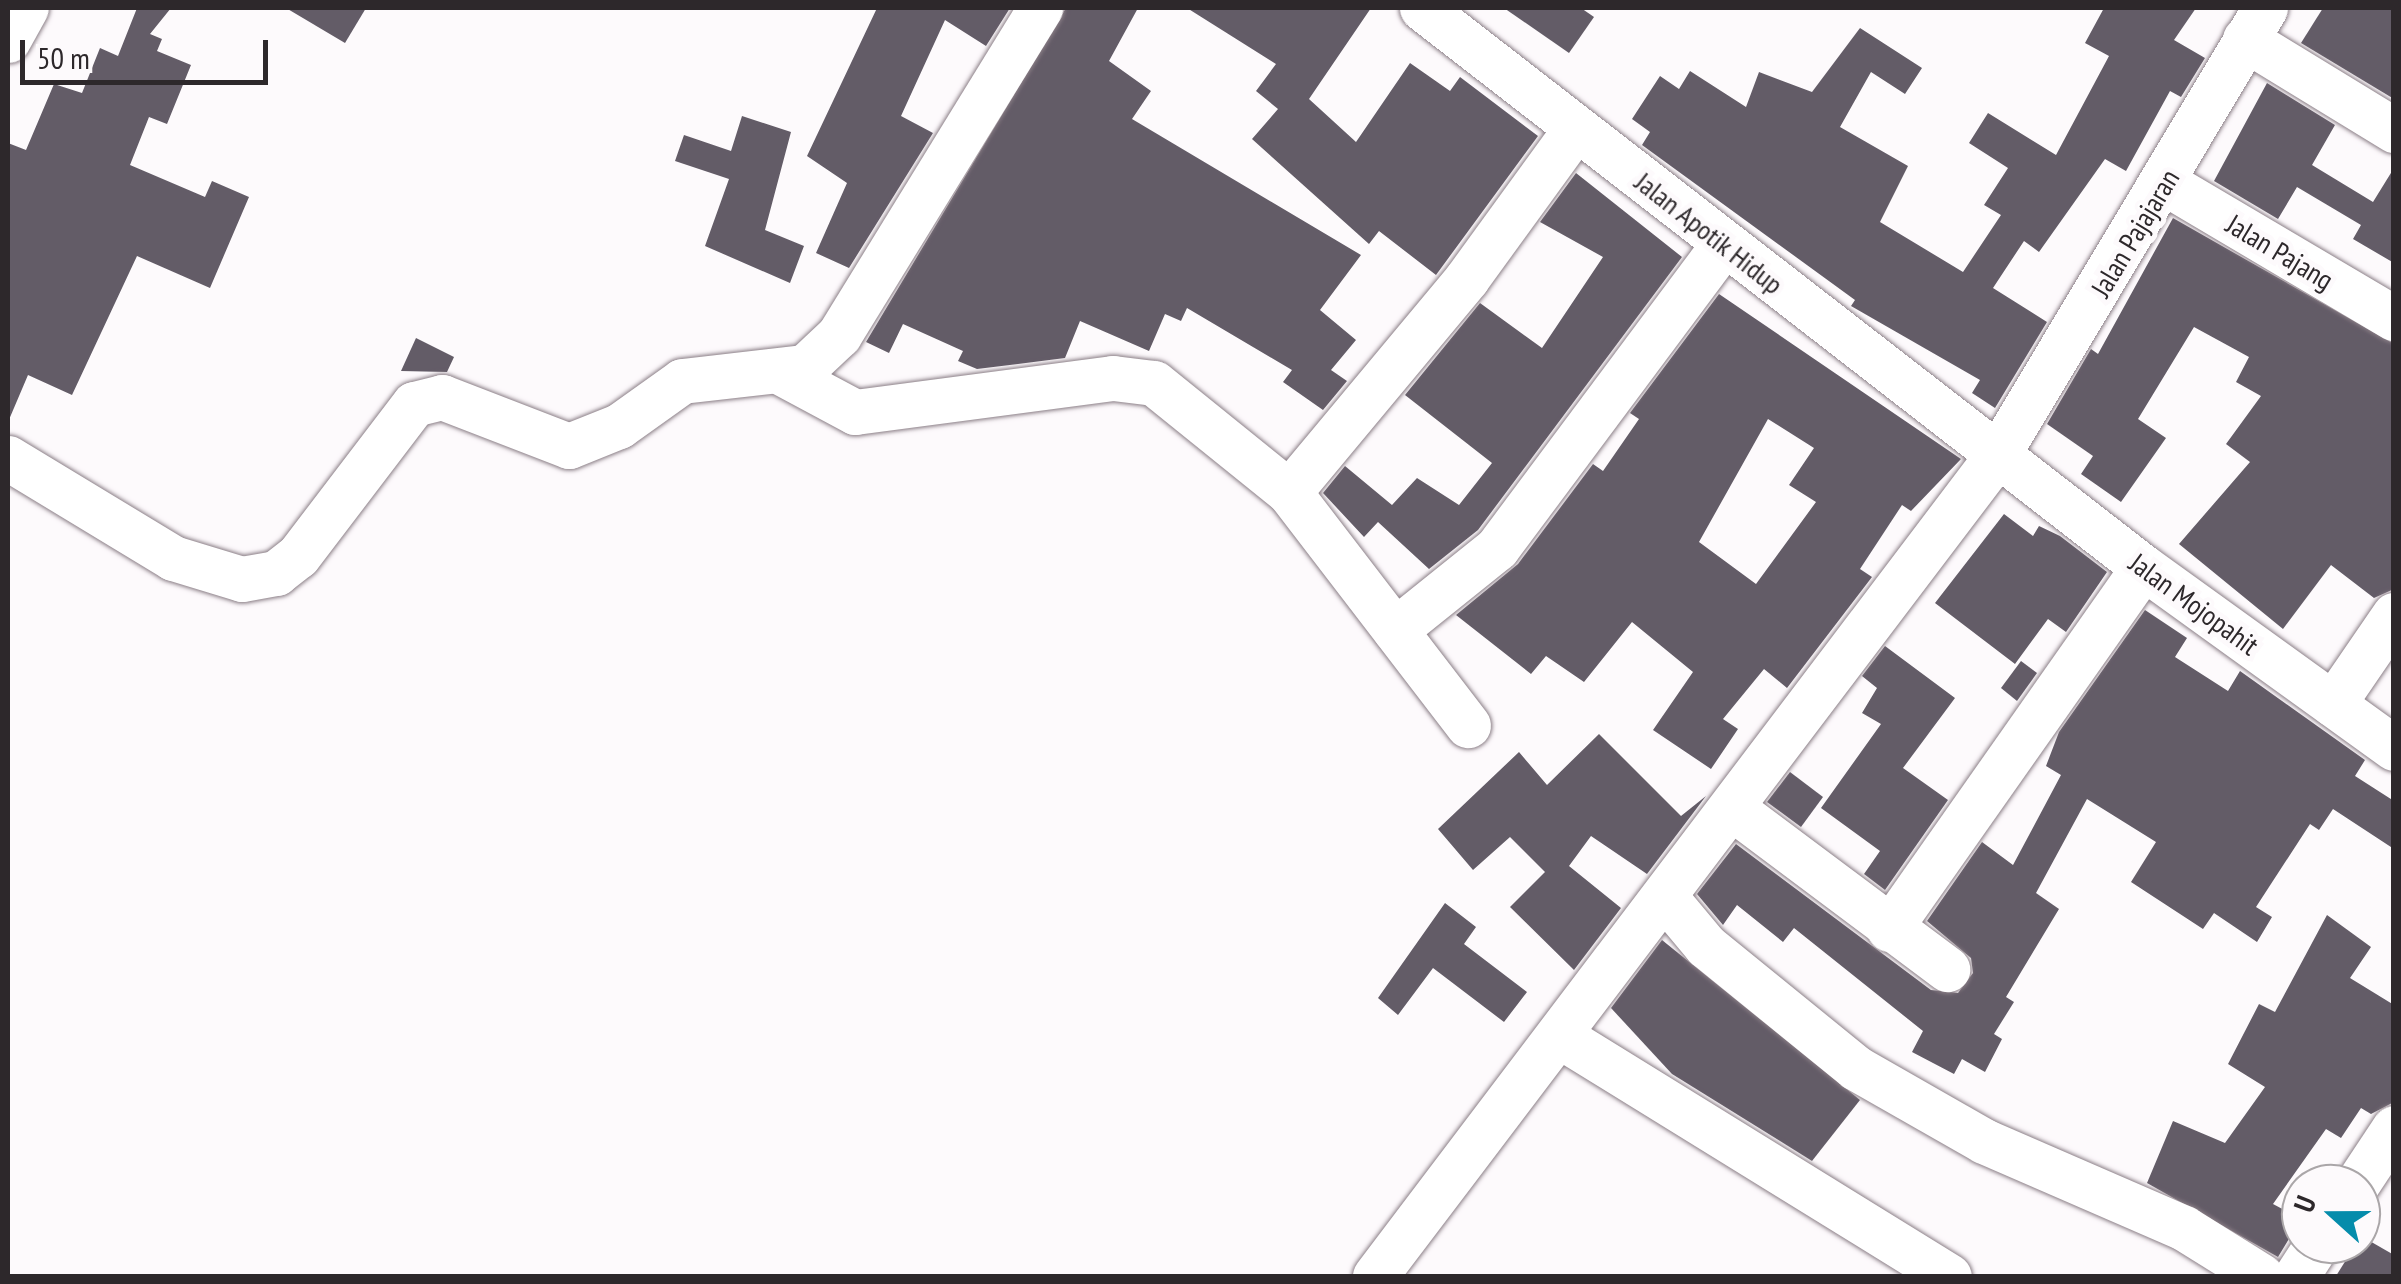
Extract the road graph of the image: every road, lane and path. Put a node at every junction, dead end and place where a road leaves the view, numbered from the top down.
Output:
1 (26, 8) edge
2 (1040, 8) edge
3 (1422, 8) edge
4 (2255, 23) edge
5 (8, 40) edge
6 (1576, 128) junction
7 (2394, 130) edge
8 (2167, 184) junction
9 (1723, 245) junction
10 (2394, 318) edge
11 (782, 372) junction
12 (1998, 454) junction
13 (8, 458) edge
14 (1289, 492) junction
15 (2143, 568) junction
16 (2394, 615) edge
17 (1395, 630) junction
18 (2332, 704) junction
19 (1468, 724) dead end
20 (2394, 748) edge
21 (1732, 808) junction
22 (1665, 897) junction
23 (1890, 929) junction
24 (1948, 969) dead end
25 (1560, 1036) junction
26 (2394, 1128) edge
27 (2370, 1164) edge
28 (2292, 1265) edge
29 (1375, 1276) edge
30 (1949, 1276) edge

1 - 5 street
2 - 11 street
3 - 6 street, Jalan Apotik Hidup
4 - 7 street
4 - 8 street, Jalan Pajajaran
6 - 9 street, Jalan Apotik Hidup
6 - 14 street
8 - 10 street, Jalan Pajang
8 - 12 street, Jalan Pajajaran
9 - 12 street, Jalan Apotik Hidup
9 - 17 street
11 - 13 street
11 - 14 street
12 - 15 street, Jalan Mojopahit
12 - 21 street, Jalan Pajajaran
14 - 17 street
15 - 18 street, Jalan Mojopahit
15 - 23 street
16 - 18 street
17 - 19 street
18 - 20 street, Jalan Mojopahit
21 - 22 street, Jalan Pajajaran
21 - 23 street
22 - 25 street, Jalan Pajajaran
22 - 28 street
23 - 24 street
25 - 29 street, Jalan Pajajaran
25 - 30 street
26 - 27 street

